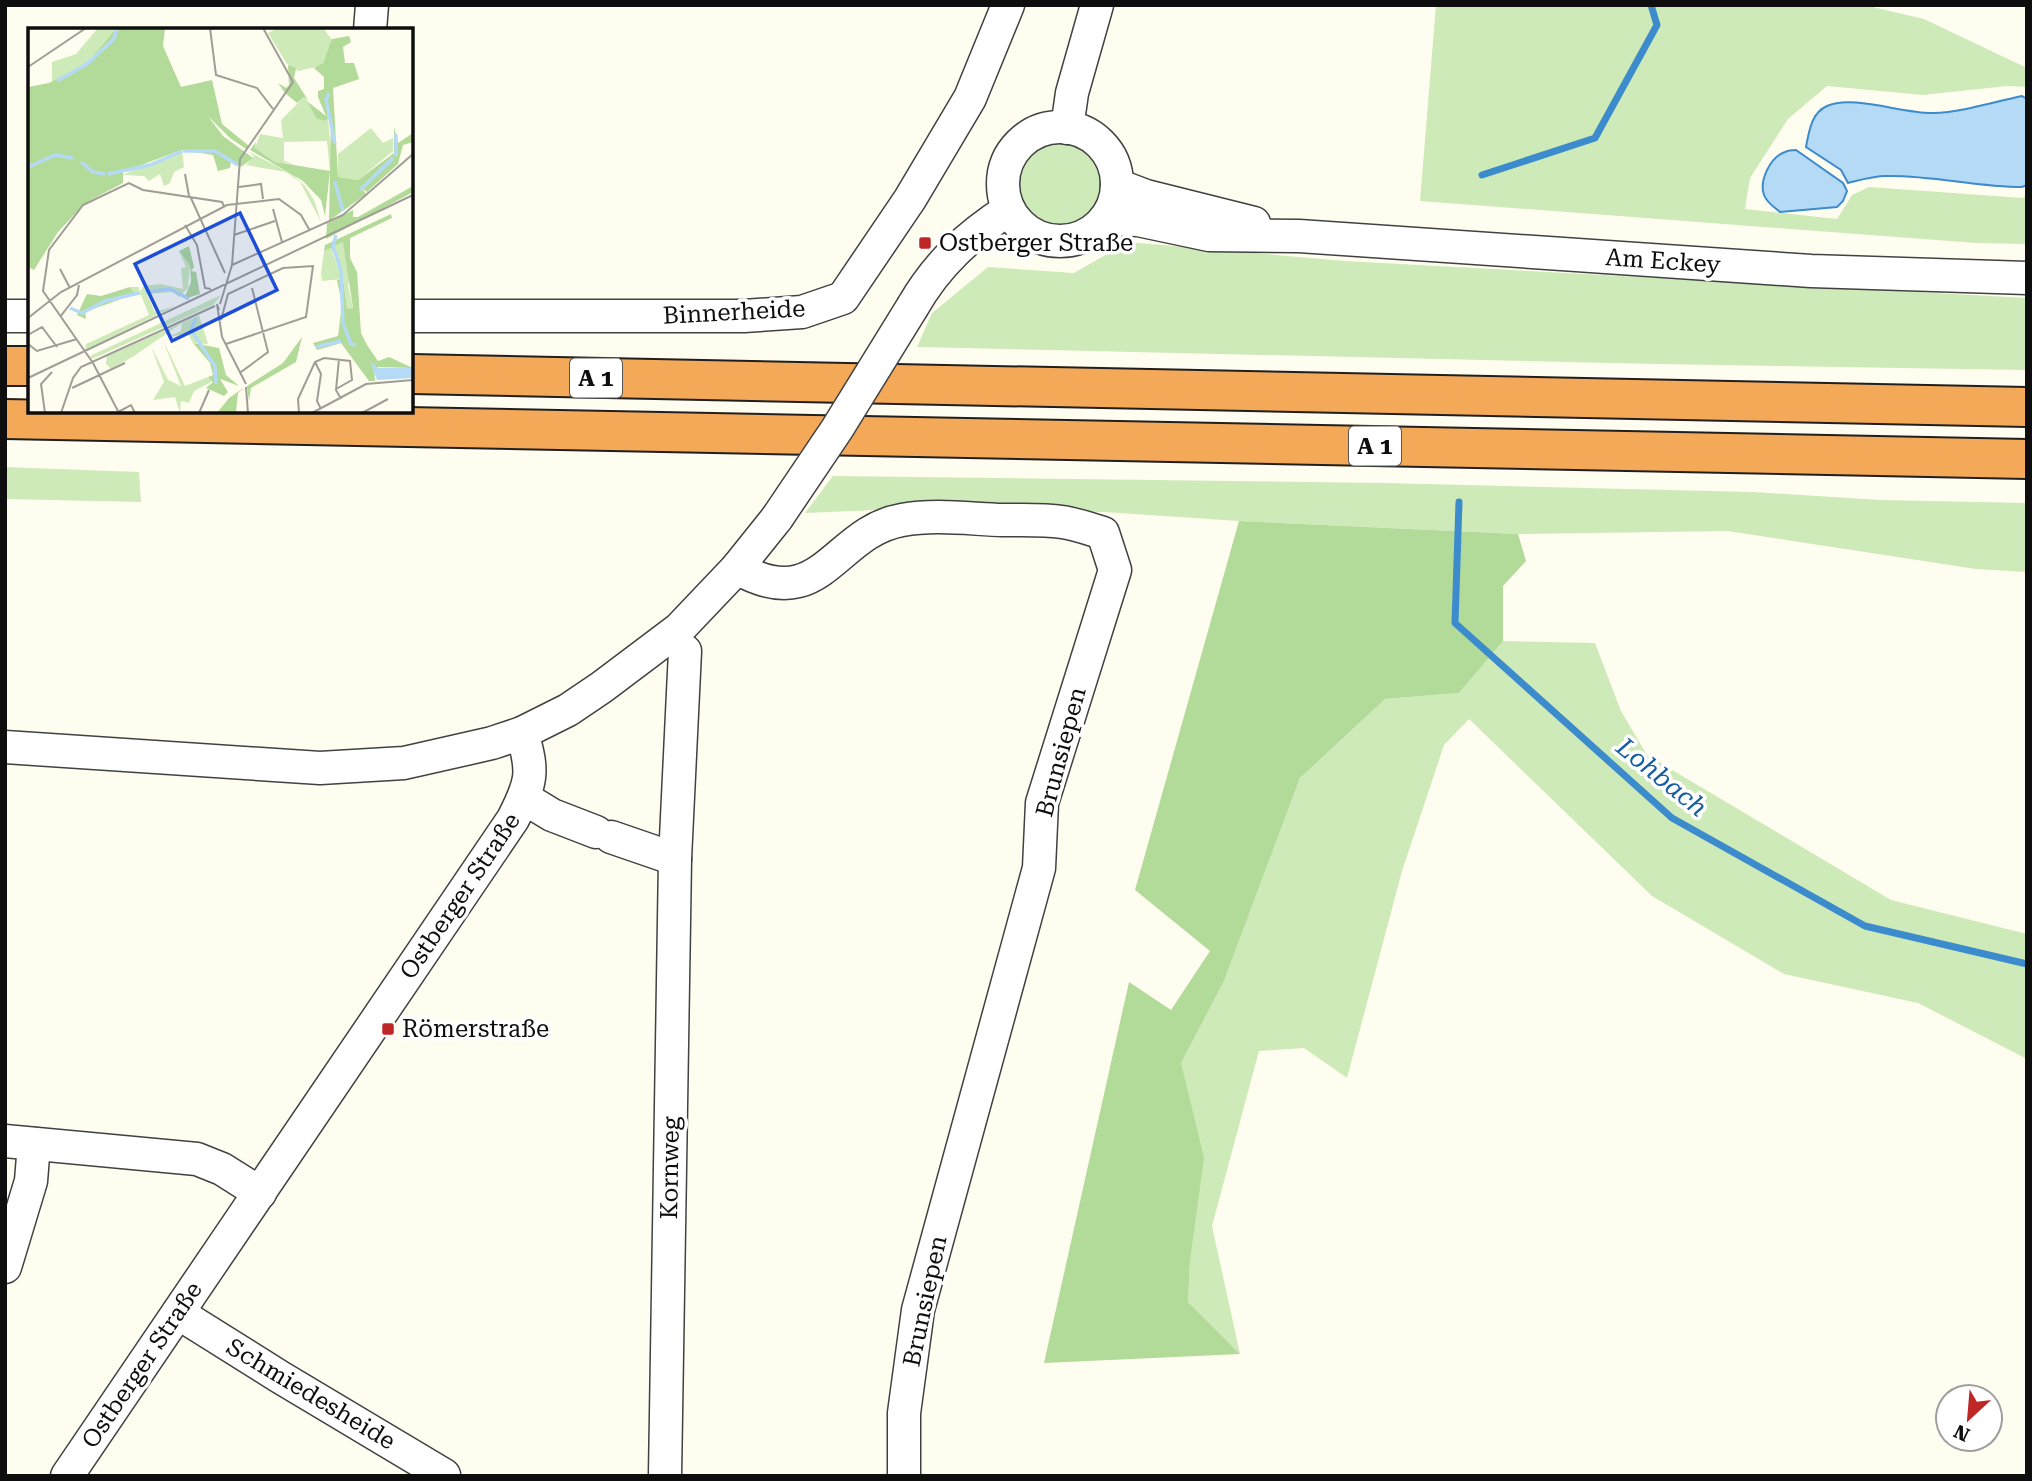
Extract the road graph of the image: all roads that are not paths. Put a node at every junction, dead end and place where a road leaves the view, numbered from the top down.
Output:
1 (372, 5) edge
2 (1008, 5) edge
3 (1097, 5) edge
4 (370, 28) edge
5 (1067, 128) junction
6 (1117, 186) junction
7 (1008, 210) junction
8 (1105, 219) junction
9 (1299, 236) junction
10 (2027, 278) edge
11 (5, 316) edge
12 (28, 316) edge
13 (413, 316) edge
14 (5, 366) edge
15 (28, 366) edge
16 (413, 374) edge
17 (2027, 407) edge
18 (5, 419) edge
19 (2027, 459) edge
20 (737, 568) junction
21 (685, 651) dead end
22 (522, 733) junction
23 (5, 747) edge
24 (524, 798) junction
25 (676, 859) junction
26 (19, 1143) edge
27 (260, 1192) junction
28 (5, 1267) edge
29 (178, 1313) junction
30 (444, 1475) edge
31 (67, 1476) edge
32 (665, 1476) edge
33 (904, 1476) edge

1 - 4 street
2 - 13 street, Binnerheide
3 - 5 street
5 - 6 street
5 - 7 street
6 - 8 street
6 - 9 street, Am Eckey
7 - 8 street
7 - 20 street, bridge
8 - 9 street, Am Eckey
9 - 10 street, Am Eckey
11 - 12 street
14 - 15 highway
16 - 17 highway, A 1
18 - 19 highway, A 1
20 - 22 street
20 - 33 street, Brunsiepen
21 - 25 street, Kornweg
22 - 23 street
22 - 24 street, Ostberger Straße
24 - 25 street
24 - 27 street, Ostberger Straße
25 - 32 street, Kornweg
26 - 27 street
26 - 28 street
27 - 29 street, Ostberger Straße
29 - 30 street, Schmiedesheide
29 - 31 street, Ostberger Straße

